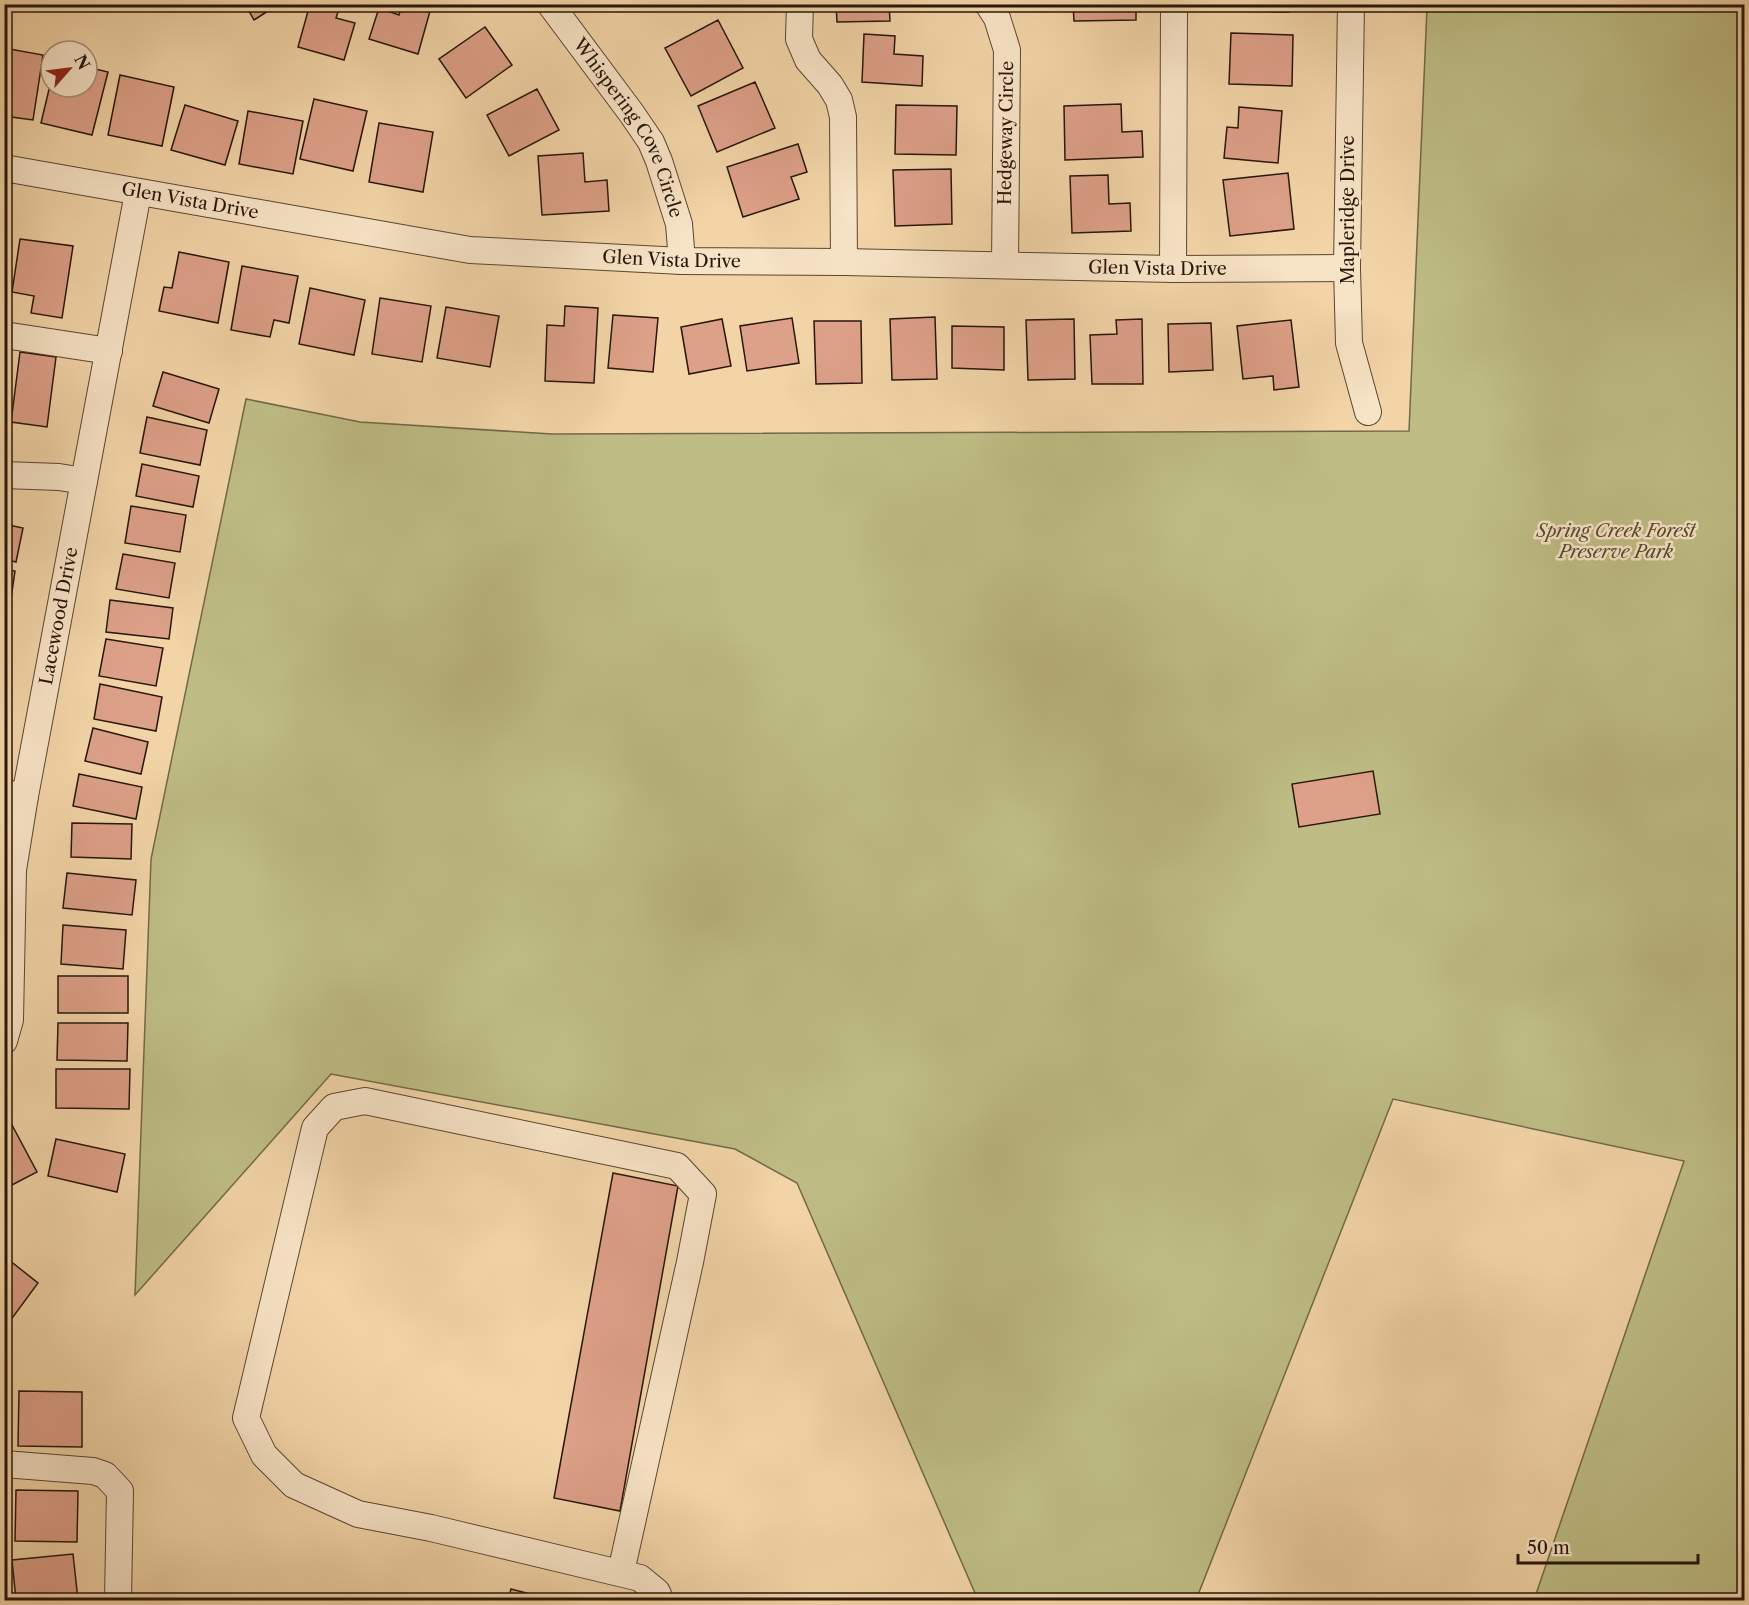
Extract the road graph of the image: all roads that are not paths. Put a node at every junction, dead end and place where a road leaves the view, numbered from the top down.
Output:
1 (800, 4) edge
2 (988, 4) edge
3 (1174, 4) edge
4 (1351, 4) edge
5 (555, 6) edge
6 (4, 168) edge
7 (138, 193) junction
8 (681, 261) junction
9 (844, 262) junction
10 (1005, 266) junction
11 (1173, 268) junction
12 (1347, 268) junction
13 (4, 335) edge
14 (109, 351) junction
15 (1368, 412) dead end
16 (4, 475) edge
17 (84, 482) junction
18 (15, 795) edge
19 (4, 1041) edge
20 (4, 1464) edge
21 (621, 1572) junction
22 (118, 1600) edge
23 (660, 1600) edge

1 - 9 street
2 - 10 street, Hedgeway Circle
3 - 11 street
4 - 12 street, Mapleridge Drive
5 - 8 street, Whispering Cove Circle
6 - 7 street, Glen Vista Drive
7 - 8 street, Glen Vista Drive
7 - 14 street, Lacewood Drive
8 - 9 street, Glen Vista Drive
9 - 10 street, Glen Vista Drive
10 - 11 street, Glen Vista Drive
11 - 12 street, Glen Vista Drive
12 - 15 street, Mapleridge Drive
13 - 14 street
14 - 17 street, Lacewood Drive
16 - 17 street
17 - 18 street, Lacewood Drive
18 - 19 street, Lacewood Drive
20 - 22 street
21 - 21 street
21 - 23 street

